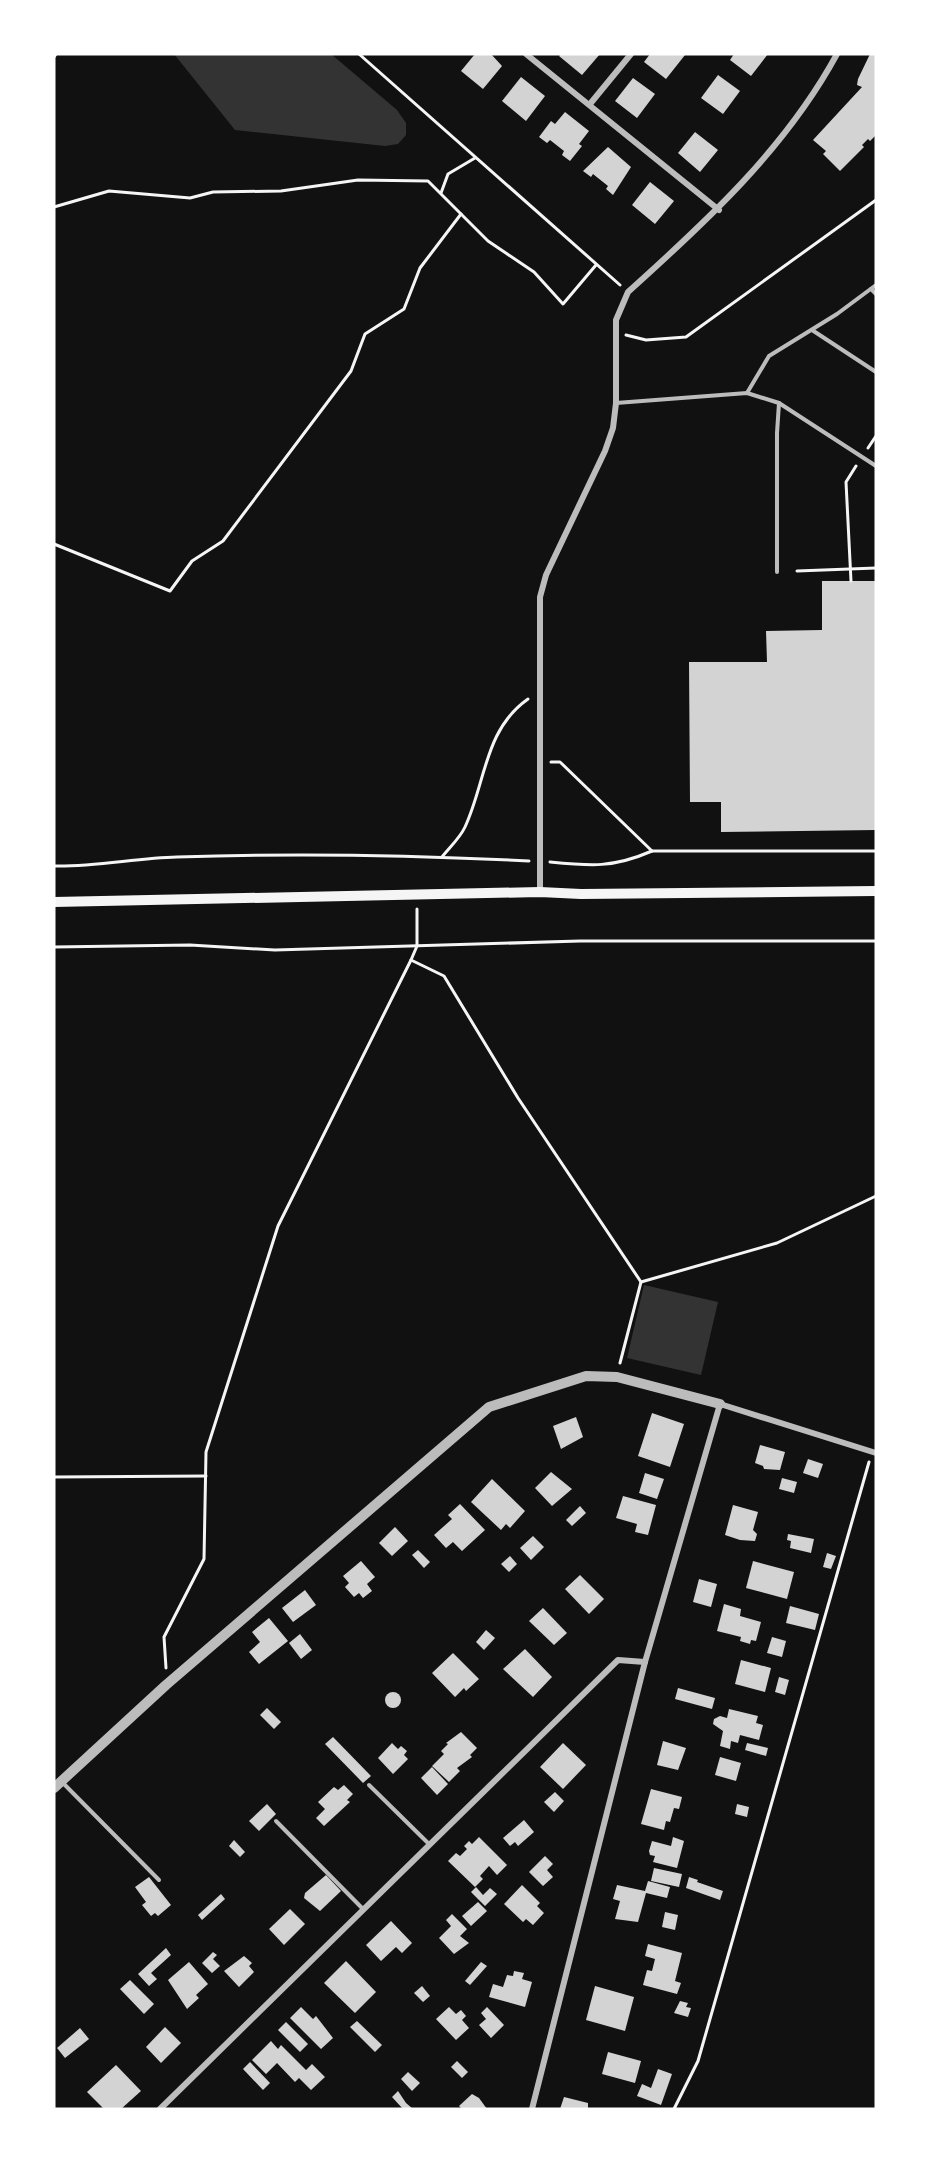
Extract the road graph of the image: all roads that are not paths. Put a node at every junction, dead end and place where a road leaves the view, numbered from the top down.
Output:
1 (526, 54) edge
2 (631, 54) edge
3 (837, 54) edge
4 (590, 104) junction
5 (719, 210) junction
6 (876, 285) edge
7 (871, 289) junction
8 (876, 294) edge
9 (812, 330) junction
10 (876, 372) edge
11 (747, 393) junction
12 (616, 403) junction
13 (779, 403) junction
14 (876, 466) edge
15 (777, 572) dead end
16 (876, 891) edge
17 (540, 892) junction
18 (54, 902) edge
19 (720, 1404) junction
20 (875, 1451) edge
21 (645, 1662) junction
22 (58, 1785) edge
23 (369, 1785) dead end
24 (276, 1821) dead end
25 (430, 1845) junction
26 (159, 1880) dead end
27 (364, 1909) junction
28 (160, 2109) edge
29 (532, 2109) edge

1 - 4 street
2 - 4 street
3 - 5 street
4 - 5 street
5 - 12 street
6 - 7 lane
7 - 8 lane
7 - 9 lane
9 - 10 lane
9 - 11 lane
11 - 12 lane
11 - 13 lane
12 - 17 street
13 - 14 lane
13 - 15 lane
16 - 17 main road
17 - 18 main road
19 - 20 street
19 - 21 street
19 - 22 street
21 - 25 street
21 - 29 street
22 - 26 lane
23 - 25 lane
24 - 27 lane
25 - 27 street
27 - 28 street

